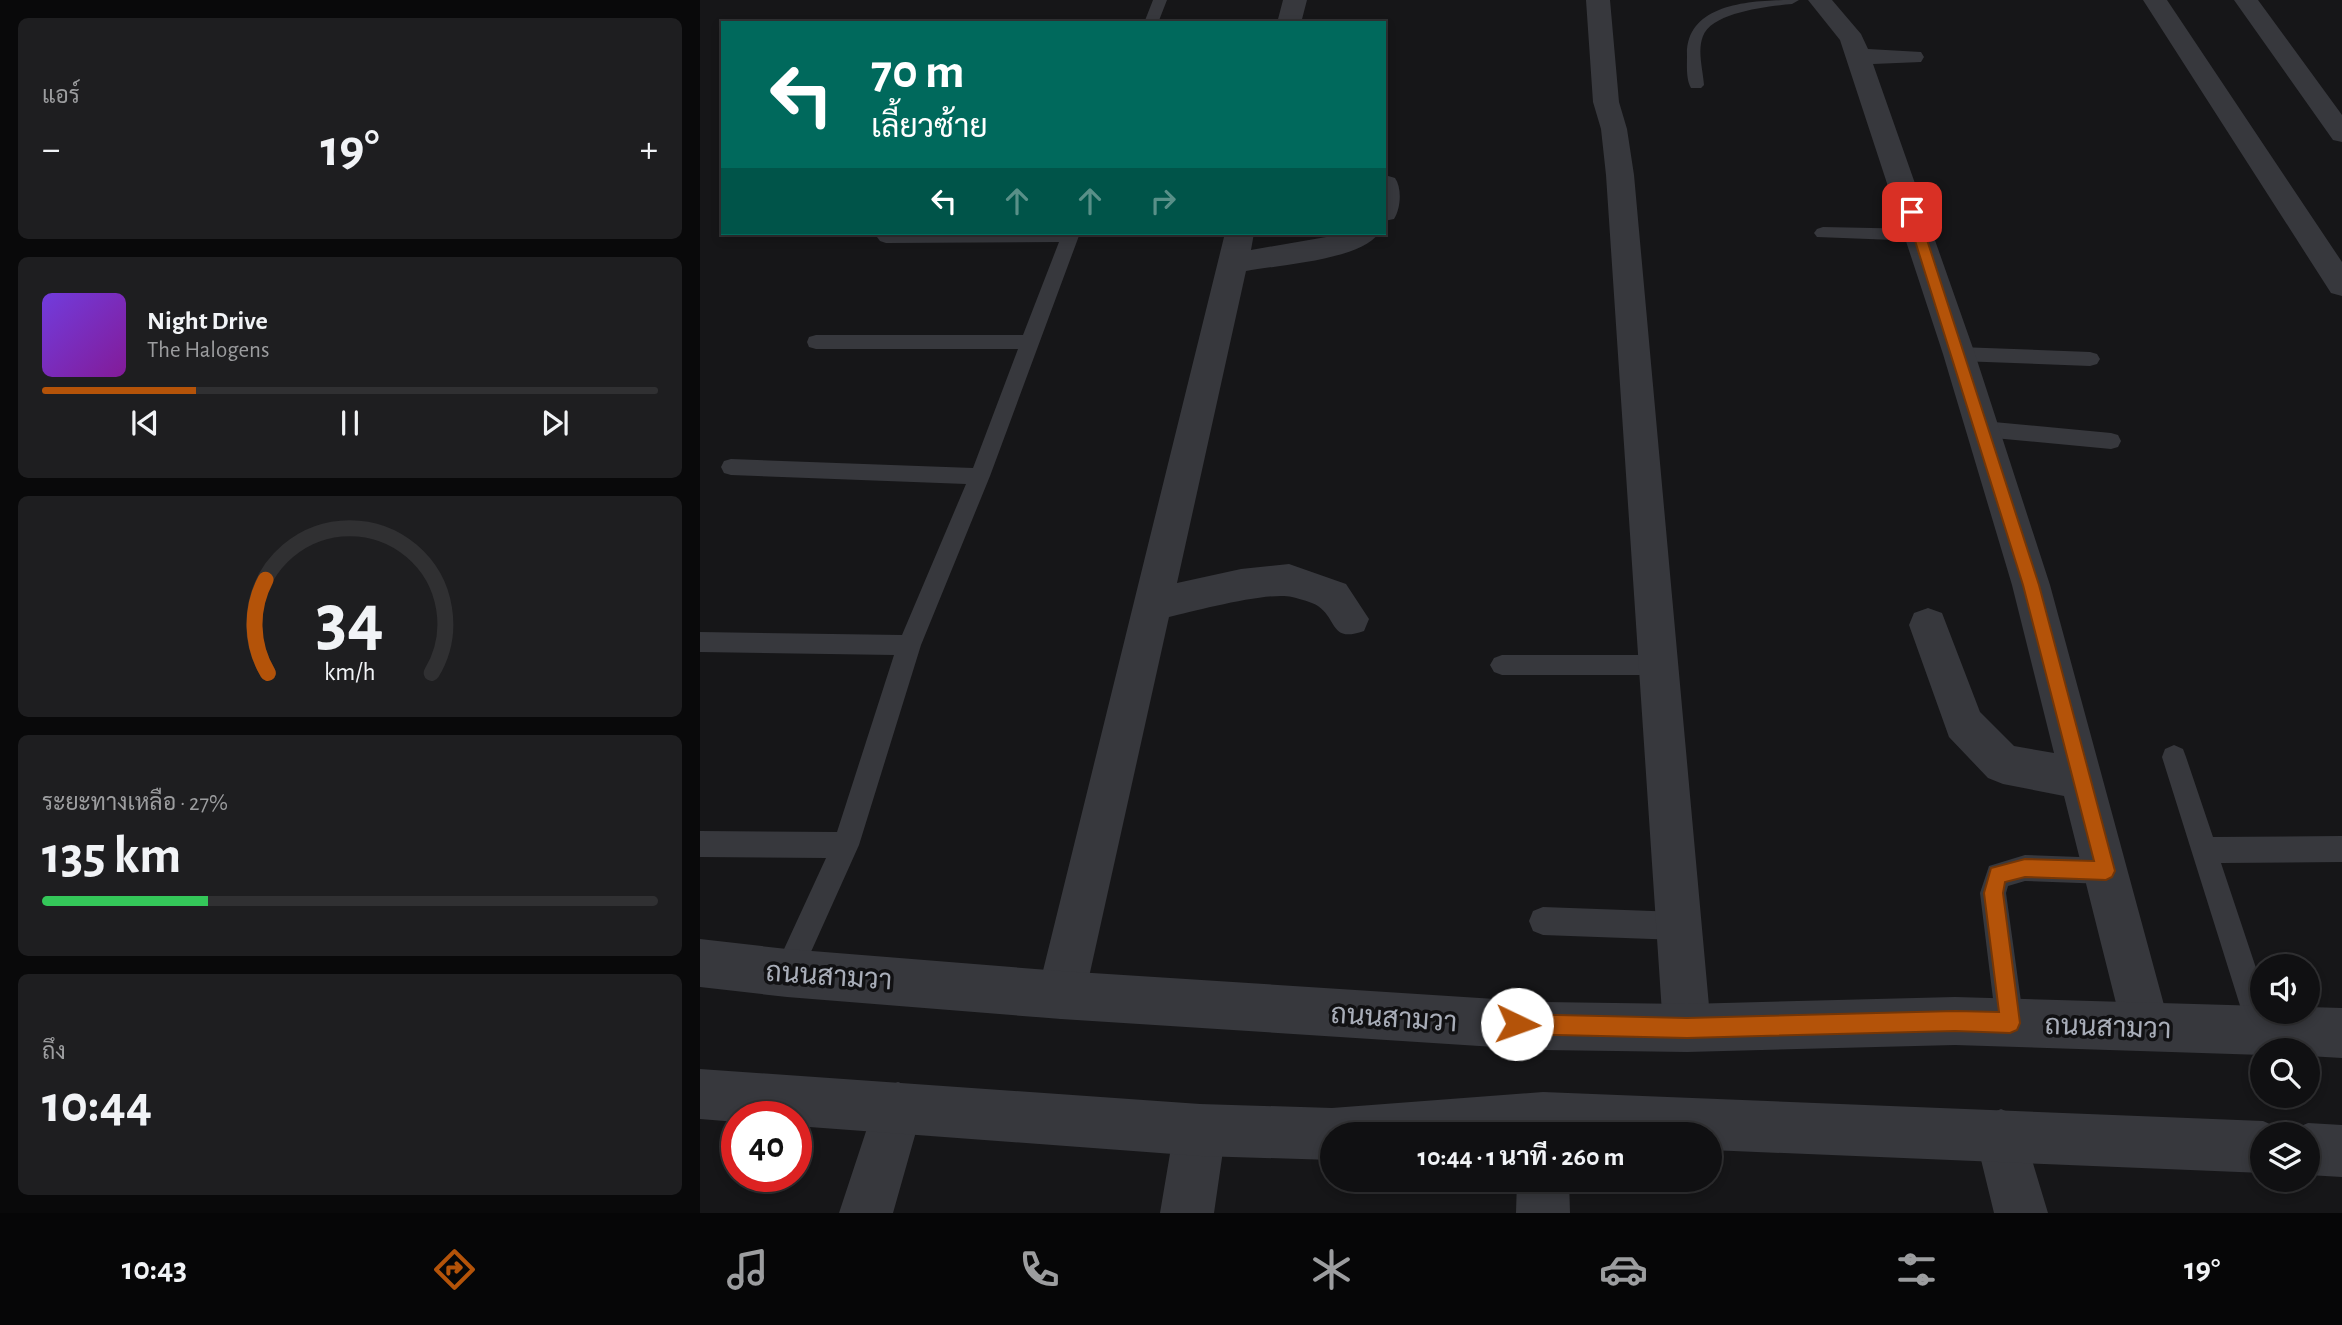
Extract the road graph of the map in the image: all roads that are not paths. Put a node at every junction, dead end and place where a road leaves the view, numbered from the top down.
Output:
1 (1160, 0) edge
2 (1295, 0) edge
3 (1598, 0) edge
4 (1792, 0) edge
5 (1820, 0) edge
6 (2155, 0) edge
7 (2246, 0) edge
8 (1153, 21) edge
9 (1290, 21) edge
10 (1859, 56) junction
11 (1912, 57) dead end
12 (1696, 85) dead end
13 (2342, 134) edge
14 (1823, 233) dead end
15 (978, 235) edge
16 (1071, 235) edge
17 (1360, 235) edge
18 (1920, 235) junction
19 (886, 236) dead end
20 (1237, 248) edge
21 (2342, 286) edge
22 (816, 342) dead end
23 (1030, 342) junction
24 (1959, 354) junction
25 (2090, 359) dead end
26 (1983, 429) junction
27 (2111, 441) dead end
28 (731, 467) dead end
29 (979, 476) junction
30 (1153, 604) junction
31 (1350, 619) dead end
32 (1928, 625) dead end
33 (700, 642) edge
34 (909, 645) junction
35 (1502, 665) dead end
36 (1660, 665) junction
37 (2174, 757) dead end
38 (2082, 779) junction
39 (700, 844) edge
40 (846, 845) junction
41 (2342, 849) edge
42 (2204, 850) junction
43 (2106, 871) junction
44 (1544, 921) dead end
45 (1679, 926) junction
46 (700, 963) edge
47 (787, 973) junction
48 (1061, 995) junction
49 (2010, 1023) junction
50 (2146, 1027) junction
51 (1687, 1028) junction
52 (2262, 1031) junction
53 (2342, 1033) edge
54 (700, 1094) edge
55 (898, 1107) junction
56 (1200, 1130) junction
57 (1722, 1130) edge
58 (1320, 1134) edge
59 (2001, 1135) junction
60 (2250, 1146) edge
61 (2320, 1150) edge
62 (2342, 1151) edge
63 (1543, 1192) edge
64 (866, 1213) edge
65 (1187, 1213) edge
66 (1543, 1213) edge
67 (2021, 1213) edge

1 - 8 lane
2 - 9 street
3 - 36 street
4 - 12 lane
5 - 10 street
6 - 21 street
7 - 13 street
10 - 11 street
10 - 18 street
14 - 18 lane
15 - 19 lane
16 - 23 lane
17 - 20 street
18 - 24 street
20 - 30 street
22 - 23 lane
23 - 29 lane
24 - 25 lane
24 - 26 street
26 - 27 lane
26 - 38 street
28 - 29 lane
29 - 34 lane
30 - 31 street
30 - 48 street
32 - 38 street
33 - 34 lane
34 - 40 lane
35 - 36 lane
36 - 45 street
37 - 42 lane
38 - 43 street
39 - 40 lane
40 - 47 lane
41 - 42 lane
42 - 52 lane
43 - 49 lane
43 - 50 street
44 - 45 lane
45 - 51 street
46 - 47 street, ถนนสามวา
47 - 48 street, ถนนสามวา
48 - 51 street, ถนนสามวา
49 - 50 street, ถนนสามวา
49 - 51 street, ถนนสามวา
50 - 52 street, ถนนสามวา
52 - 53 street, ถนนสามวา
54 - 55 street
55 - 56 street
55 - 64 street
56 - 58 street
56 - 65 street
57 - 59 street
59 - 60 street
59 - 67 street
61 - 62 street
63 - 66 street

